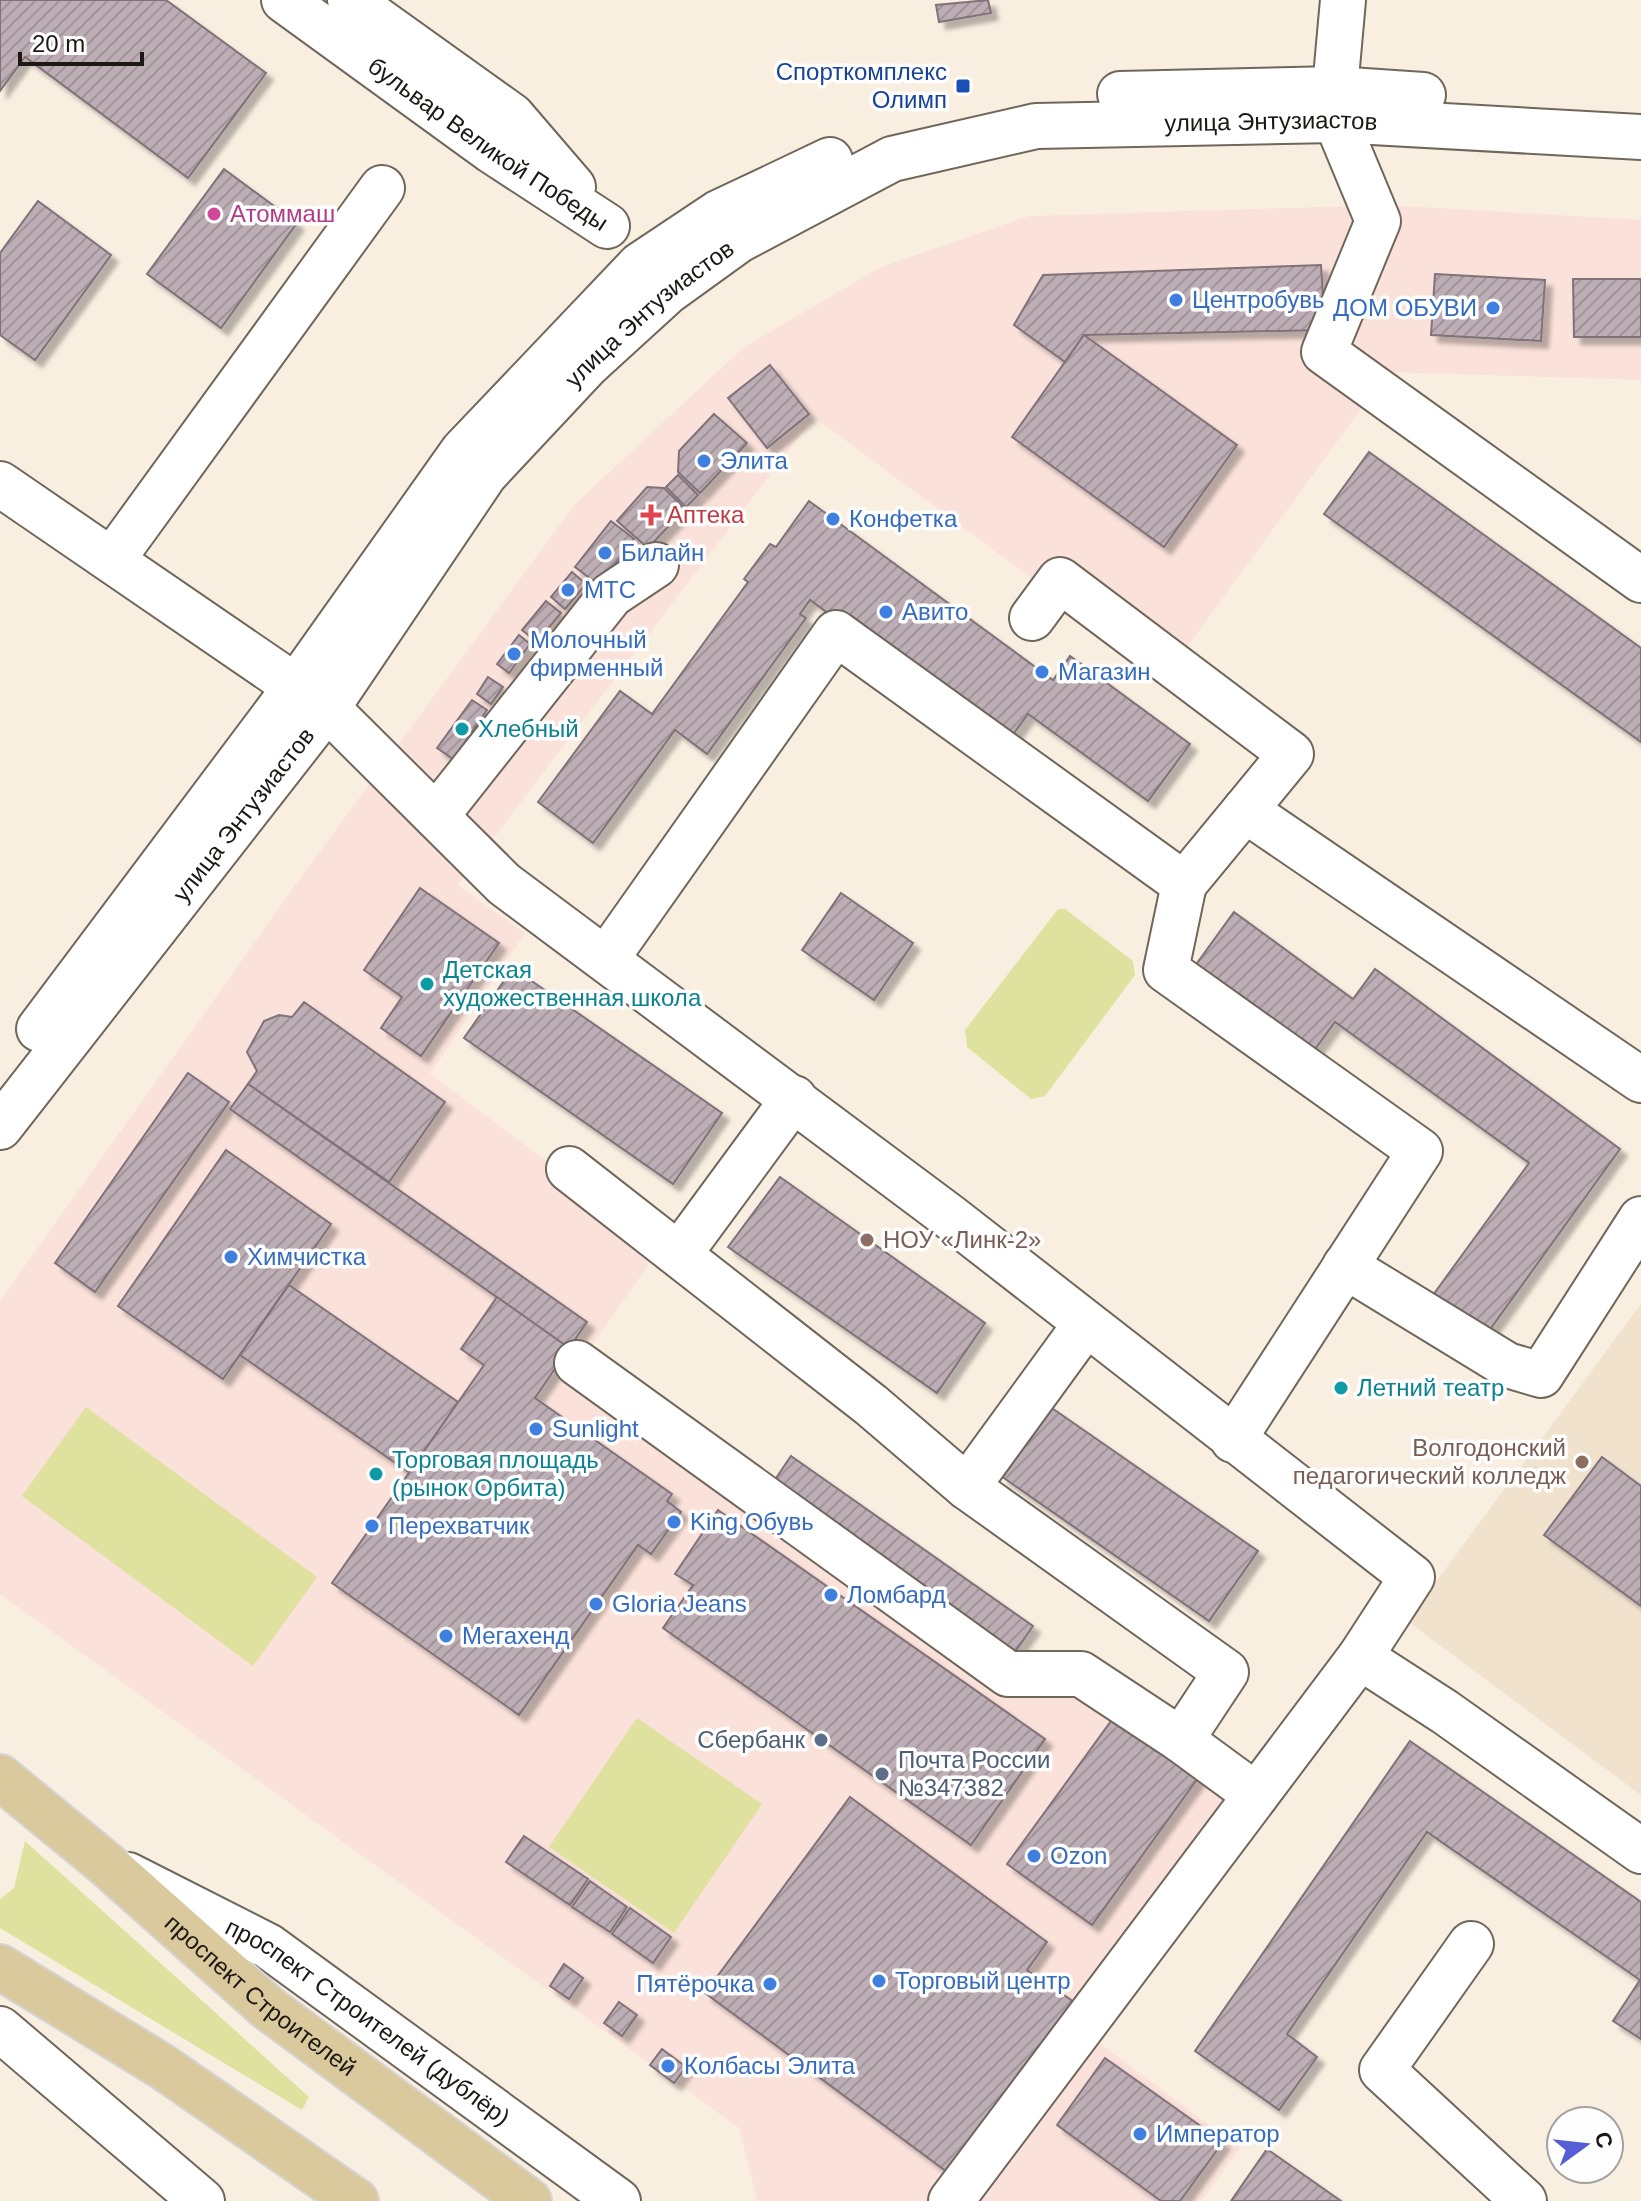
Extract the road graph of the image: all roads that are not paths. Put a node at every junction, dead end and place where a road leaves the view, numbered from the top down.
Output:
1 (284, 0) edge
2 (350, 0) edge
3 (1343, 0) edge
4 (1336, 104) junction
5 (1641, 109) edge
6 (1641, 137) edge
7 (382, 188) dead end
8 (0, 484) edge
9 (112, 560) junction
10 (656, 565) dead end
11 (1641, 580) edge
12 (1032, 618) dead end
13 (312, 696) junction
14 (1245, 810) junction
15 (436, 816) junction
16 (1184, 884) junction
17 (606, 959) junction
18 (1641, 1080) edge
19 (0, 1081) edge
20 (794, 1098) junction
21 (0, 1127) edge
22 (569, 1169) dead end
23 (1641, 1219) edge
24 (680, 1253) junction
25 (1345, 1266) junction
26 (1085, 1325) junction
27 (577, 1363) dead end
28 (1233, 1440) junction
29 (967, 1487) junction
30 (1360, 1657) junction
31 (1181, 1740) junction
32 (0, 1777) edge
33 (1256, 1795) junction
34 (1641, 1851) edge
35 (106, 1864) junction
36 (1471, 1944) dead end
37 (0, 1967) edge
38 (0, 2029) edge
39 (202, 2201) edge
40 (356, 2201) edge
41 (529, 2201) edge
42 (618, 2201) edge
43 (951, 2201) edge
44 (1524, 2201) edge

1 - 2 street, бульвар Великой Победы
3 - 4 street
4 - 5 street
4 - 6 street, улица Энтузиастов
4 - 11 street
4 - 13 street, улица Энтузиастов
7 - 9 street
8 - 9 street
9 - 13 street
10 - 15 street
12 - 14 street
13 - 15 street
13 - 19 street
13 - 21 street, улица Энтузиастов
14 - 16 street
14 - 18 street
15 - 17 street
16 - 17 street
16 - 25 street
17 - 20 street
20 - 24 street
20 - 26 street
22 - 24 street
23 - 25 street
24 - 29 street
25 - 28 street
26 - 28 street
26 - 29 street
27 - 31 street
28 - 30 street
29 - 31 street
30 - 33 street
30 - 34 street
31 - 33 street
32 - 35 main road, проспект Строителей
33 - 43 street
35 - 41 main road, проспект Строителей
35 - 42 street, проспект Строителей (дублёр)
36 - 44 street
37 - 40 main road
38 - 39 street

